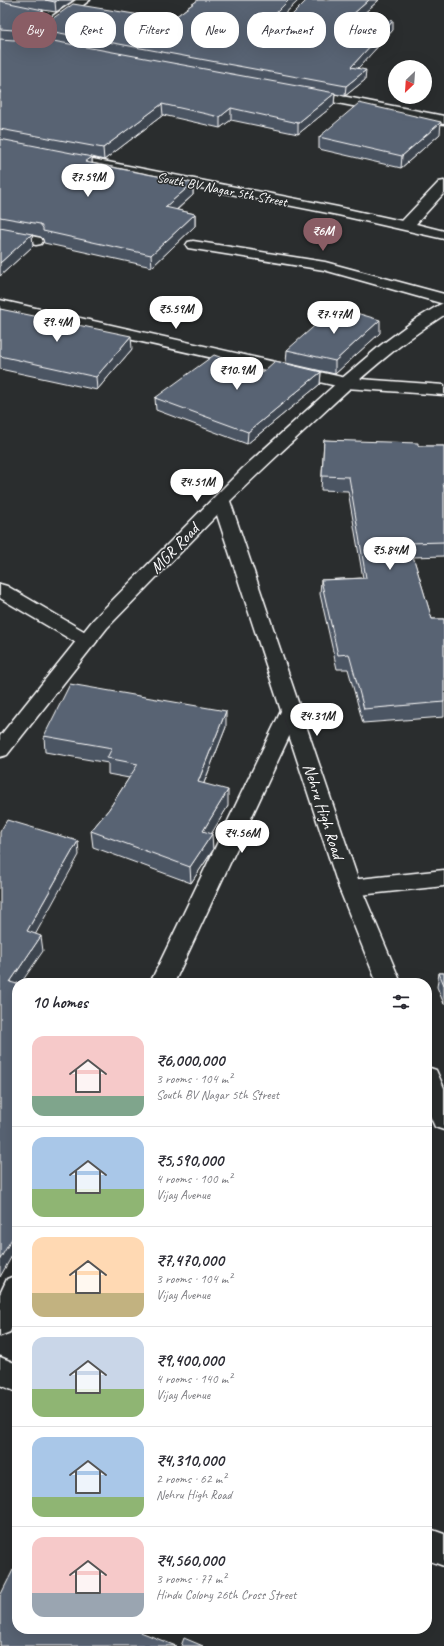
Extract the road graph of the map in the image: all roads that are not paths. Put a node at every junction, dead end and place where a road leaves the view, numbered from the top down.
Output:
1 (84, 0) edge
2 (58, 18) edge
3 (0, 45) edge
4 (12, 46) edge
5 (297, 92) edge
6 (444, 120) edge
7 (46, 154) edge
8 (444, 185) edge
9 (406, 226) junction
10 (0, 234) edge
11 (444, 235) edge
12 (36, 241) edge
13 (193, 245) dead end
14 (444, 299) edge
15 (0, 305) edge
16 (444, 308) edge
17 (346, 383) junction
18 (444, 390) edge
19 (221, 500) junction
20 (0, 590) edge
21 (87, 641) junction
22 (292, 711) junction
23 (0, 750) edge
24 (444, 878) edge
25 (350, 888) junction
26 (164, 978) edge
27 (387, 978) edge
28 (432, 1090) edge
29 (444, 1119) edge
30 (12, 1298) edge
31 (0, 1323) edge
32 (0, 1371) edge
33 (12, 1376) edge
34 (432, 1546) edge
35 (444, 1550) edge

1 - 2 street
3 - 4 street
5 - 6 street
7 - 9 street, South BV Nagar 5th Street
8 - 9 street
9 - 11 street, South BV Nagar 5th Street
10 - 12 street
13 - 14 street
15 - 17 street
16 - 17 street, MGR Road
17 - 18 street
17 - 19 street, MGR Road
19 - 21 street, MGR Road
19 - 22 street, Nehru High Road
20 - 21 street
21 - 23 street, MGR Road
22 - 25 street, Nehru High Road
22 - 26 street
24 - 25 street
25 - 27 street, Nehru High Road
28 - 29 street
30 - 31 street
32 - 33 street
34 - 35 street

